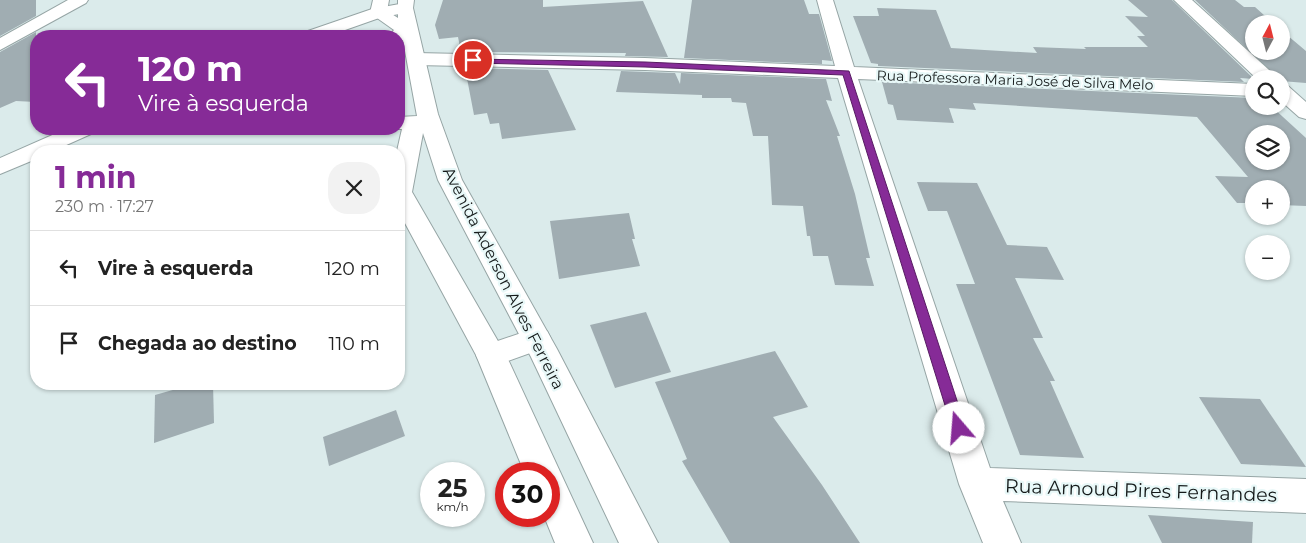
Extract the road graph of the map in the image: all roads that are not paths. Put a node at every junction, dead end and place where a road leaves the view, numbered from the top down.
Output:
1 (80, 0) edge
2 (825, 0) edge
3 (1182, 0) edge
4 (392, 5) edge
5 (327, 30) edge
6 (403, 30) edge
7 (405, 30) edge
8 (405, 34) edge
9 (0, 45) edge
10 (416, 59) junction
11 (1258, 70) edge
12 (846, 73) junction
13 (1245, 90) edge
14 (1290, 90) edge
15 (1306, 92) edge
16 (1290, 98) edge
17 (1306, 112) edge
18 (405, 123) edge
19 (30, 133) edge
20 (70, 135) edge
21 (48, 145) edge
22 (0, 146) edge
23 (30, 153) edge
24 (0, 167) edge
25 (405, 167) edge
26 (405, 201) edge
27 (536, 339) junction
28 (491, 355) junction
29 (538, 462) edge
30 (977, 484) junction
31 (1306, 496) edge
32 (560, 511) edge
33 (574, 543) edge
34 (639, 543) edge
35 (1002, 543) edge

1 - 9 street
2 - 12 street
3 - 11 street
4 - 5 street
4 - 6 street, Avenida Aderson Alves Ferreira
4 - 7 street
8 - 10 street, Avenida Aderson Alves Ferreira
10 - 12 street, Rua Professora Maria José de Silva Melo
10 - 27 street, Avenida Aderson Alves Ferreira
12 - 13 street, Rua Professora Maria José de Silva Melo
12 - 30 street
14 - 15 street
16 - 17 street
18 - 25 street
19 - 22 street
20 - 21 street
23 - 24 street
26 - 28 street
27 - 28 street
27 - 34 street, Avenida Aderson Alves Ferreira
28 - 29 street
30 - 31 street, Rua Arnoud Pires Fernandes
30 - 35 street
32 - 33 street

